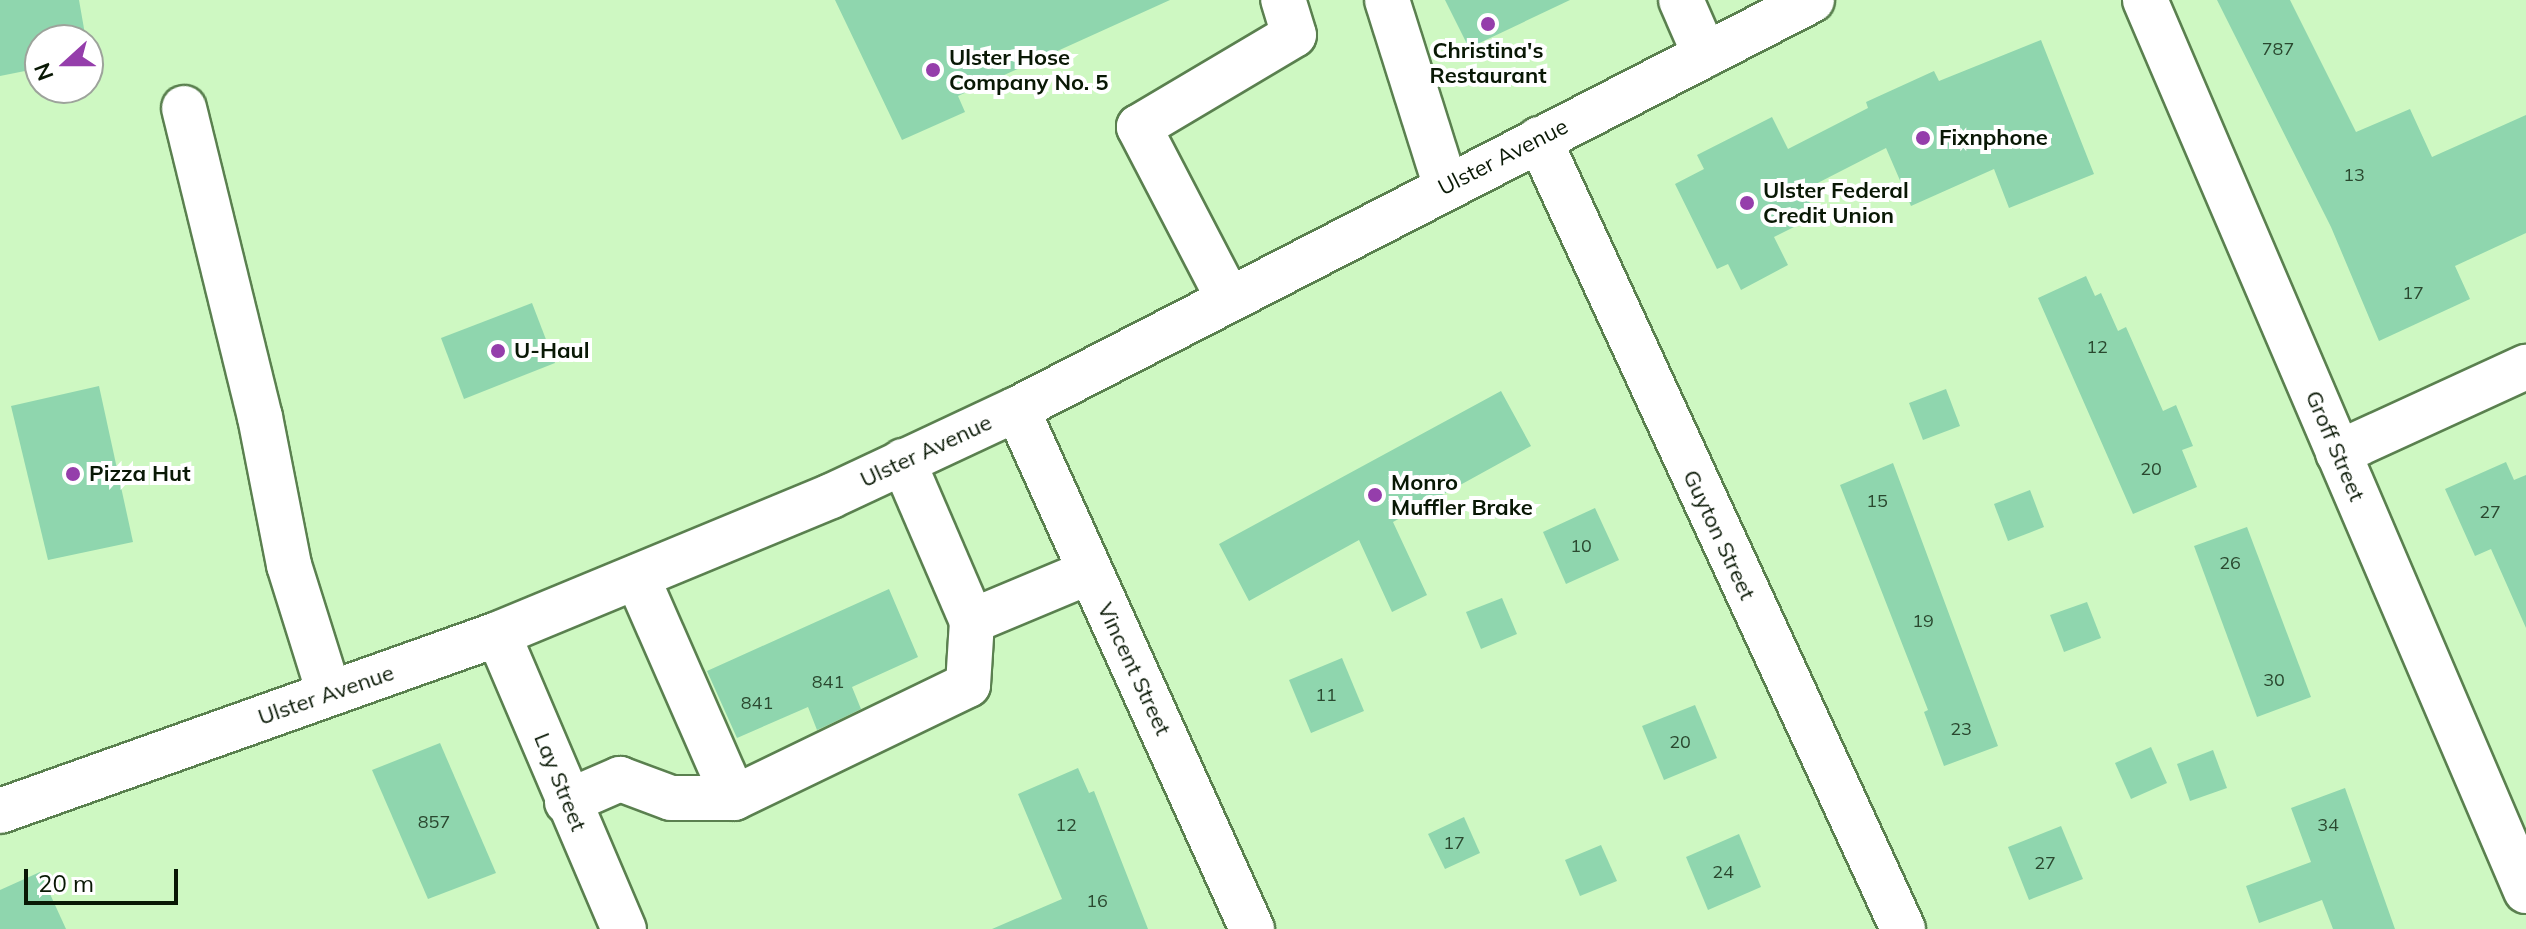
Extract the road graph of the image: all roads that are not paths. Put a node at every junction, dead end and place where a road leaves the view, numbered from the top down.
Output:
1 (1283, 0) edge
2 (1387, 0) edge
3 (1681, 0) edge
4 (1812, 0) edge
5 (2145, 0) edge
6 (1705, 55) junction
7 (184, 108) dead end
8 (1539, 139) junction
9 (1446, 187) junction
10 (1228, 298) junction
11 (2526, 367) edge
12 (1017, 409) junction
13 (2338, 453) junction
14 (903, 461) junction
15 (1089, 572) junction
16 (637, 577) junction
17 (972, 621) junction
18 (498, 634) junction
19 (329, 693) junction
20 (734, 798) junction
21 (567, 802) junction
22 (0, 811) edge
23 (2526, 891) edge
24 (624, 929) edge
25 (1252, 929) edge
26 (1903, 929) edge

1 - 10 street
2 - 9 street
3 - 6 street
4 - 6 street, Ulster Avenue
5 - 13 street, Groff Street
6 - 8 street, Ulster Avenue
7 - 19 street
8 - 9 street, Ulster Avenue
8 - 26 street, Guyton Street
9 - 10 street, Ulster Avenue
10 - 12 street, Ulster Avenue
11 - 13 street
12 - 14 street, Ulster Avenue
12 - 15 street, Vincent Street
13 - 23 street, Groff Street
14 - 16 street, Ulster Avenue
14 - 17 street
15 - 17 street
15 - 25 street, Vincent Street
16 - 18 street, Ulster Avenue
16 - 20 street
17 - 20 street
18 - 19 street, Ulster Avenue
18 - 21 street, Lay Street
19 - 22 street, Ulster Avenue
20 - 21 street
21 - 24 street, Lay Street

